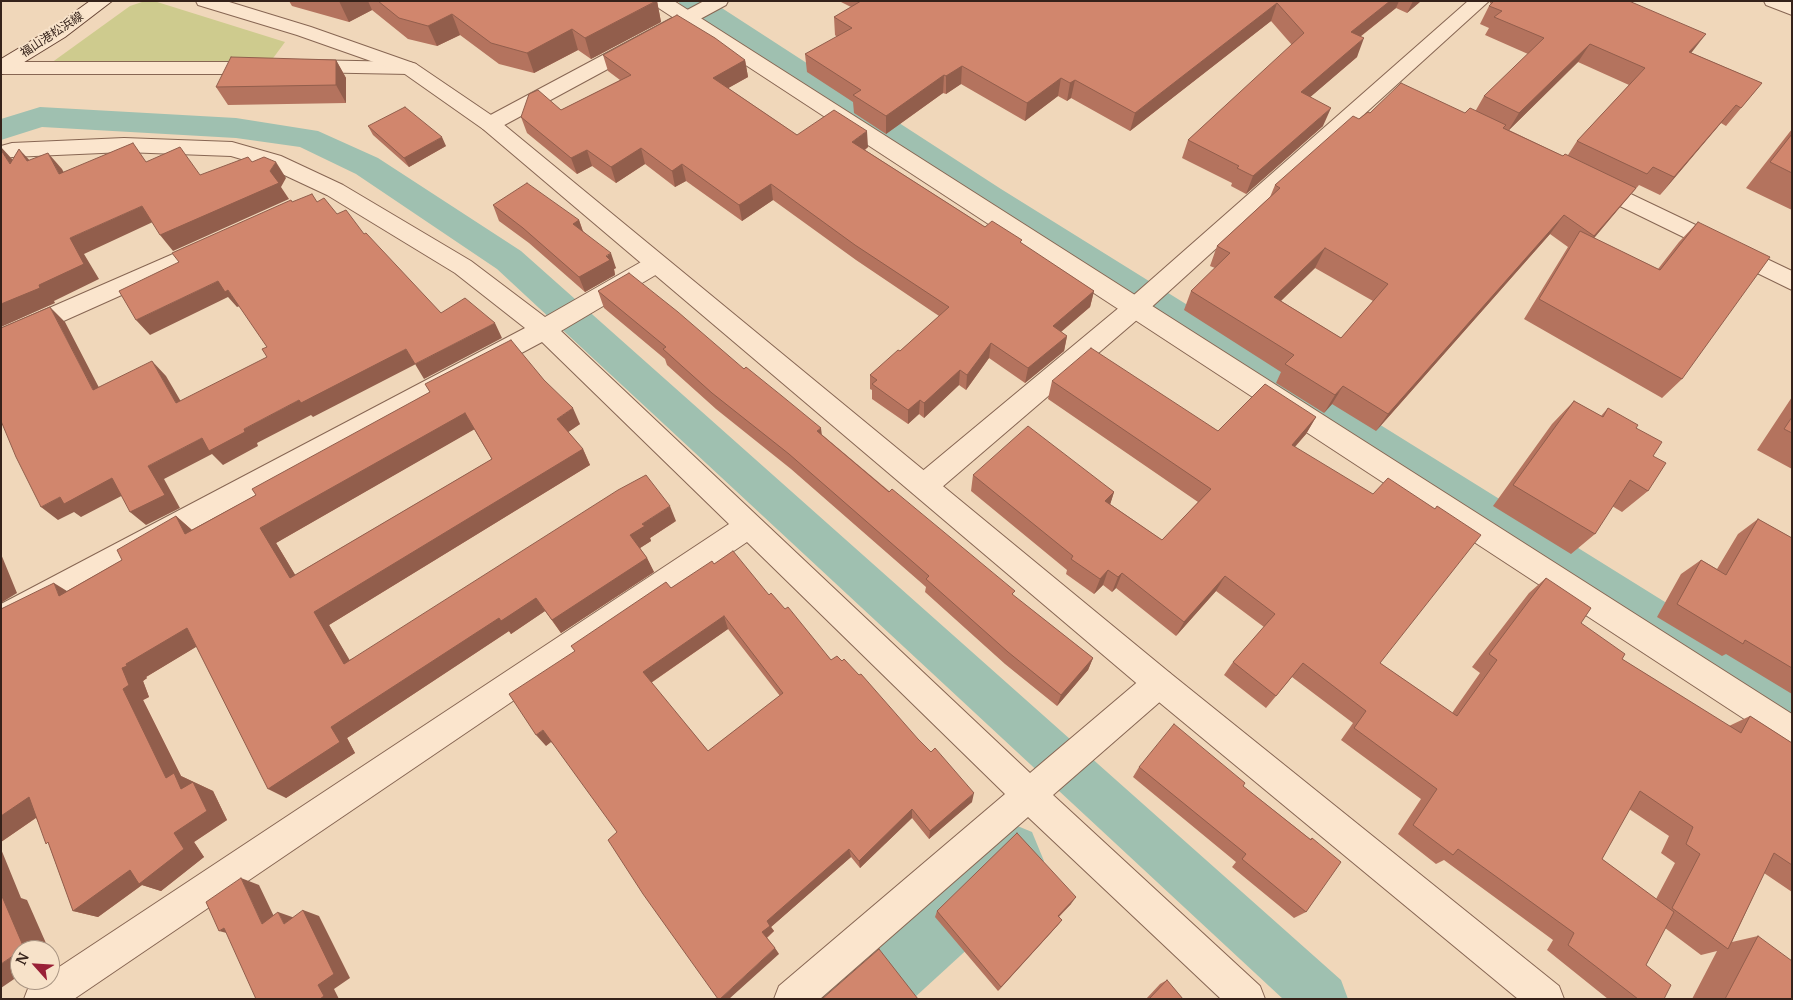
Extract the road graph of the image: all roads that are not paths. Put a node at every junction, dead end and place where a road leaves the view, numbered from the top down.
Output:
1 (103, 1) edge
2 (206, 1) edge
3 (661, 1) edge
4 (719, 1) edge
5 (1480, 1) edge
6 (1773, 1) edge
7 (1792, 9) edge
8 (687, 19) junction
9 (2, 68) edge
10 (409, 68) junction
11 (490, 124) junction
12 (1, 153) edge
13 (1572, 174) edge
14 (335, 190) junction
15 (308, 202) edge
16 (236, 234) edge
17 (656, 264) junction
18 (1792, 281) edge
19 (1136, 307) junction
20 (544, 329) junction
21 (1, 340) edge
22 (924, 486) junction
23 (749, 526) junction
24 (1, 619) edge
25 (1159, 683) junction
26 (1792, 732) edge
27 (1028, 794) junction
28 (42, 999) edge
29 (792, 999) edge
30 (1247, 999) edge
31 (1546, 999) edge

1 - 9 street, 福山港松浜線
2 - 10 street
3 - 8 street
4 - 8 street
5 - 19 street
6 - 7 street
8 - 11 street
8 - 19 street
9 - 10 street
10 - 11 street
11 - 17 street
12 - 14 street
13 - 18 street
14 - 15 street
14 - 20 street
16 - 21 street
17 - 20 street
17 - 22 street
19 - 22 street
19 - 26 street
20 - 23 street
20 - 24 street
22 - 25 street
23 - 27 street
23 - 28 street
25 - 27 street
25 - 31 street
27 - 29 street
27 - 30 street

